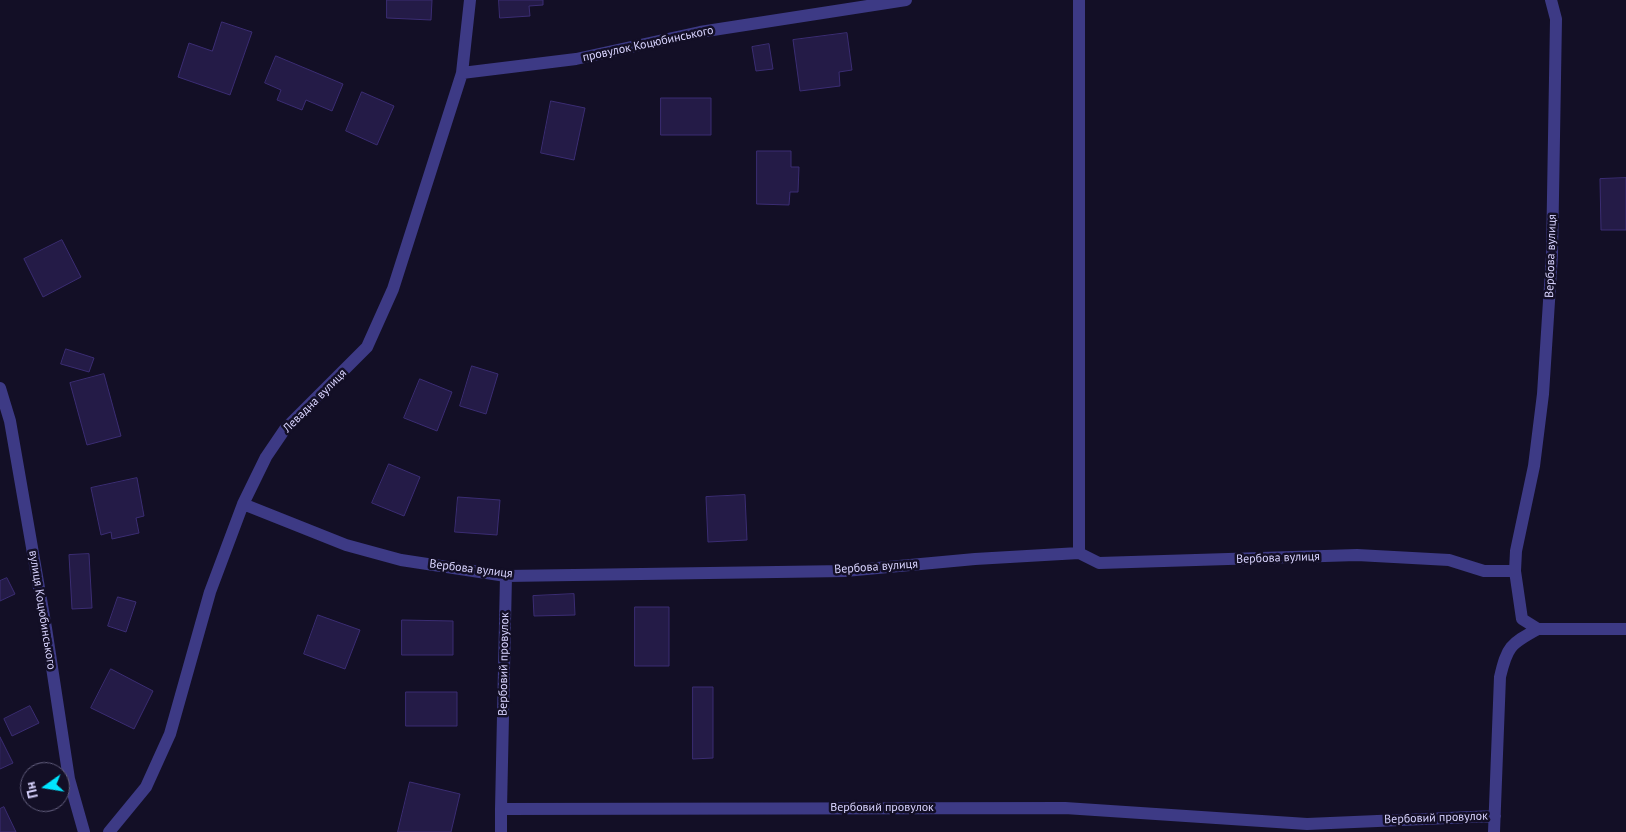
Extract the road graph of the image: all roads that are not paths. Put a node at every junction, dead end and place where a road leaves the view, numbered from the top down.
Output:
1 (470, 0) edge
2 (906, 0) edge
3 (1079, 0) edge
4 (1551, 0) edge
5 (462, 73) junction
6 (0, 388) edge
7 (243, 504) junction
8 (1079, 553) junction
9 (1515, 571) junction
10 (506, 576) junction
11 (1538, 629) junction
12 (1626, 629) edge
13 (502, 809) junction
14 (1494, 816) junction
15 (84, 832) edge
16 (109, 832) edge
17 (501, 832) edge
18 (1494, 832) edge

1 - 5 street
2 - 5 street, провулок Коцюбинського
3 - 8 street
4 - 9 street, Вербова вулиця
5 - 7 street, Левадна вулиця
6 - 15 street, вулиця Коцюбинського
7 - 10 street, Вербова вулиця
7 - 16 street, Левадна вулиця
8 - 9 street, Вербова вулиця
8 - 10 street, Вербова вулиця
9 - 11 street, Вербова вулиця
10 - 13 street, Вербовий провулок
11 - 12 street
11 - 14 street
13 - 14 street, Вербовий провулок
13 - 17 street
14 - 18 street

